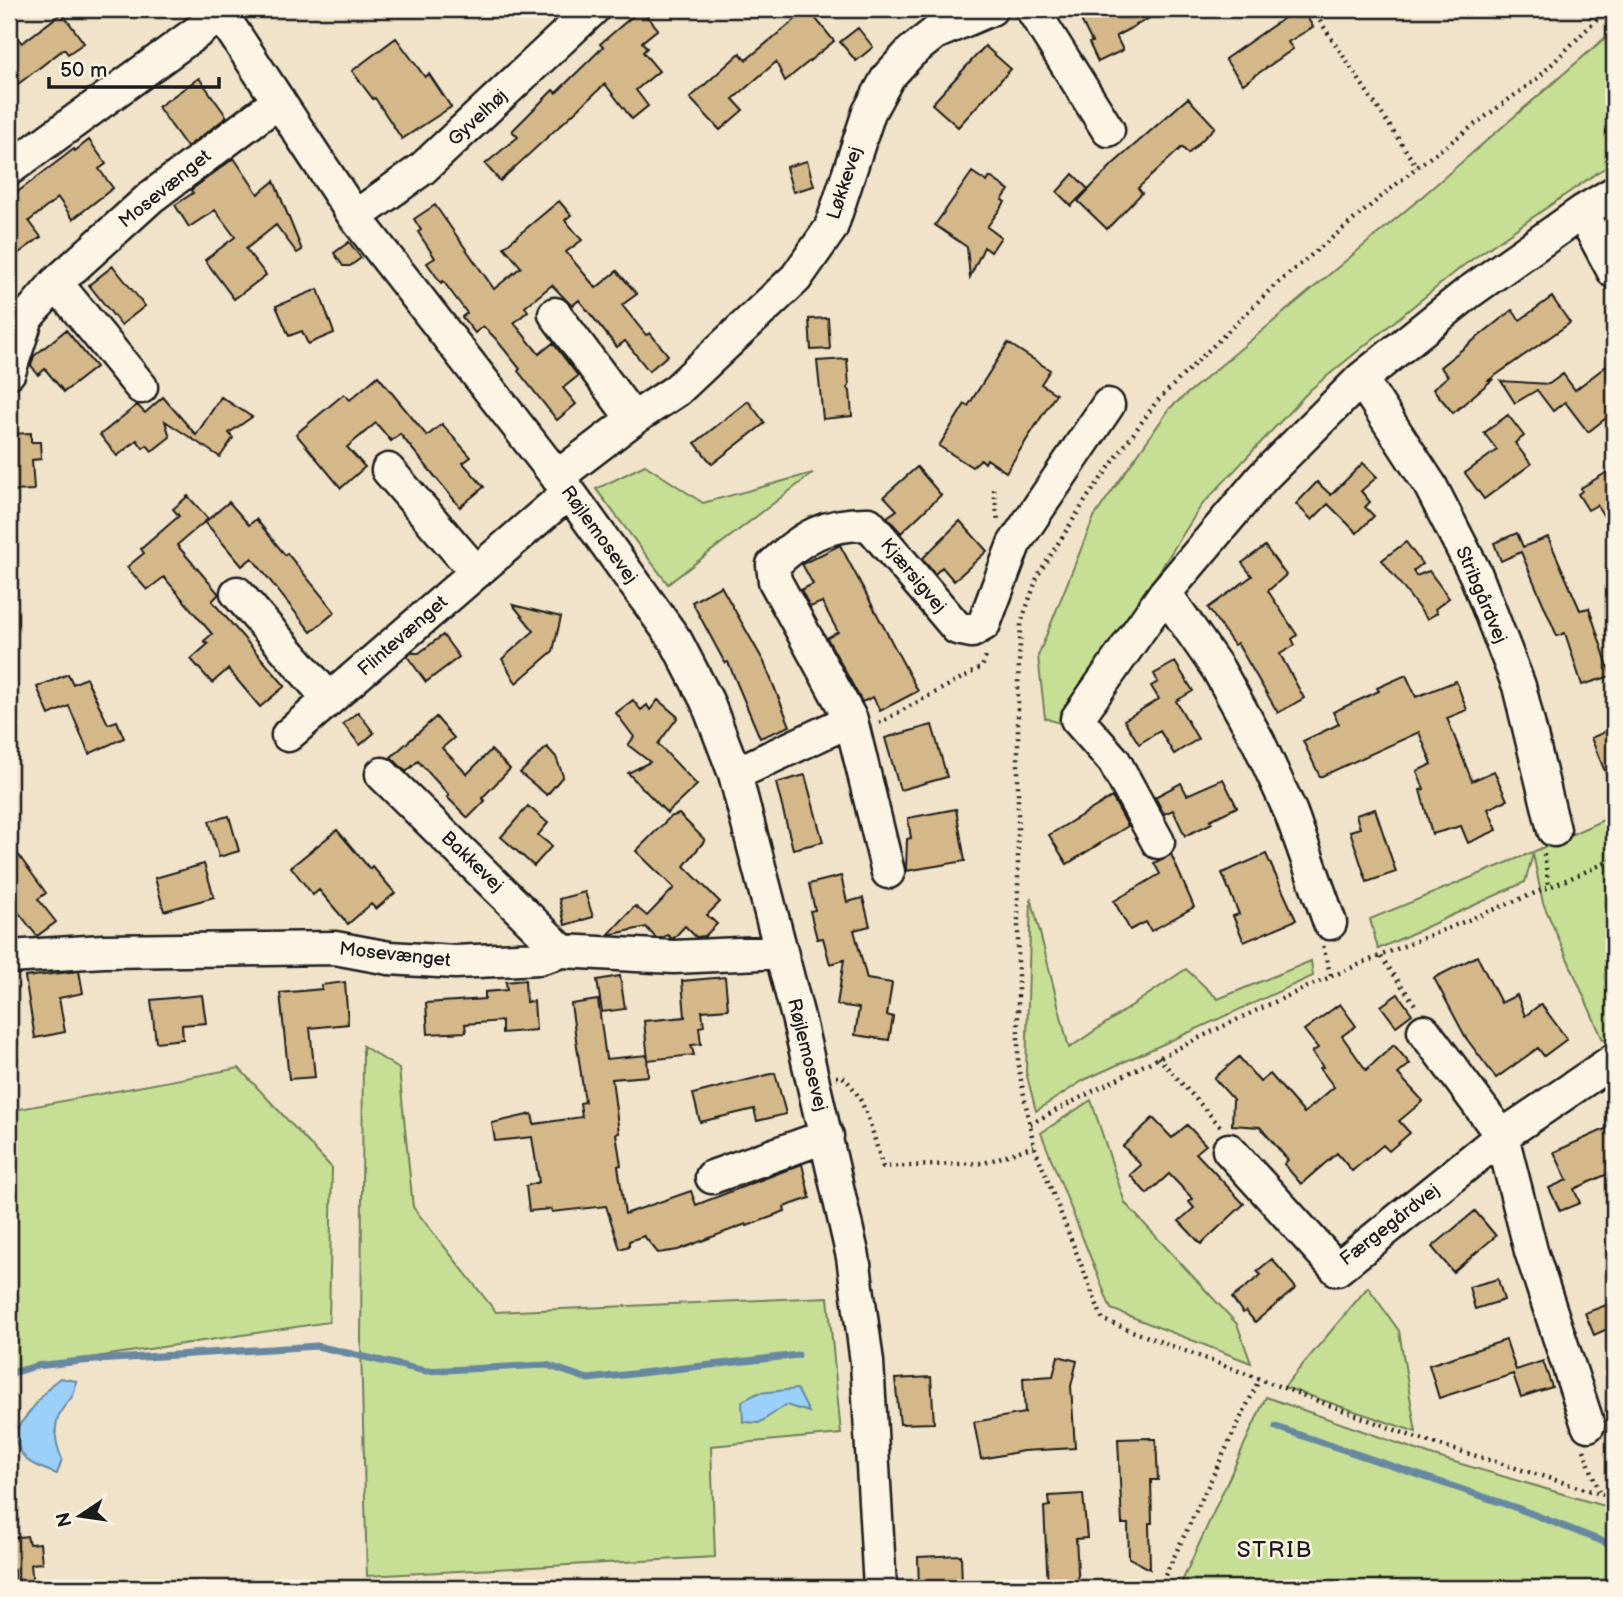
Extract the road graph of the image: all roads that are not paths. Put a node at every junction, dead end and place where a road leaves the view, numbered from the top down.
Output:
1 (593, 9) edge
2 (991, 9) edge
3 (1032, 9) edge
4 (220, 11) edge
5 (279, 101) junction
6 (1108, 130) dead end
7 (9, 169) edge
8 (1614, 193) edge
9 (1583, 212) junction
10 (355, 217) junction
11 (1614, 272) edge
12 (56, 283) junction
13 (555, 314) dead end
14 (9, 372) edge
15 (1361, 379) junction
16 (141, 387) dead end
17 (1108, 405) dead end
18 (633, 419) junction
19 (388, 470) dead end
20 (563, 485) junction
21 (476, 572) junction
22 (237, 593) dead end
23 (1165, 593) junction
24 (329, 699) junction
25 (850, 720) junction
26 (288, 735) dead end
27 (382, 774) dead end
28 (735, 774) junction
29 (1554, 830) dead end
30 (1158, 842) dead end
31 (888, 872) dead end
32 (1330, 923) dead end
33 (562, 951) junction
34 (781, 952) junction
35 (9, 957) edge
36 (1424, 1031) road end
37 (1614, 1060) edge
38 (827, 1136) junction
39 (1503, 1136) junction
40 (1230, 1150) road end
41 (712, 1177) dead end
42 (1588, 1425) road end
43 (880, 1588) edge

1 - 10 street, Gyvelhøj
2 - 18 street, Løkkevej
3 - 6 street
4 - 5 street, Røjlemosevej
4 - 7 street
5 - 10 street, Røjlemosevej
5 - 12 street, Mosevænget
8 - 9 street
9 - 11 street
9 - 15 street
10 - 20 street, Røjlemosevej
12 - 14 street, Mosevænget
12 - 16 street
13 - 18 street
15 - 23 street
15 - 29 street, Stribgårdvej
17 - 25 street, Kjærsigvej
18 - 20 street, Løkkevej
19 - 21 street
20 - 21 street, Flintevænget
20 - 28 street, Røjlemosevej
21 - 24 street, Flintevænget
22 - 24 street
23 - 30 street
23 - 32 street
24 - 26 street, Flintevænget
25 - 28 street
25 - 31 street, Kjærsigvej
27 - 33 street, Bakkevej
28 - 34 street, Røjlemosevej
33 - 34 street, Mosevænget
33 - 35 street, Mosevænget
34 - 38 street, Røjlemosevej
36 - 39 street
37 - 39 street, Færgegårdvej
38 - 41 street, Røjlemosevej
38 - 43 street, Røjlemosevej
39 - 40 street, Færgegårdvej
39 - 42 street

